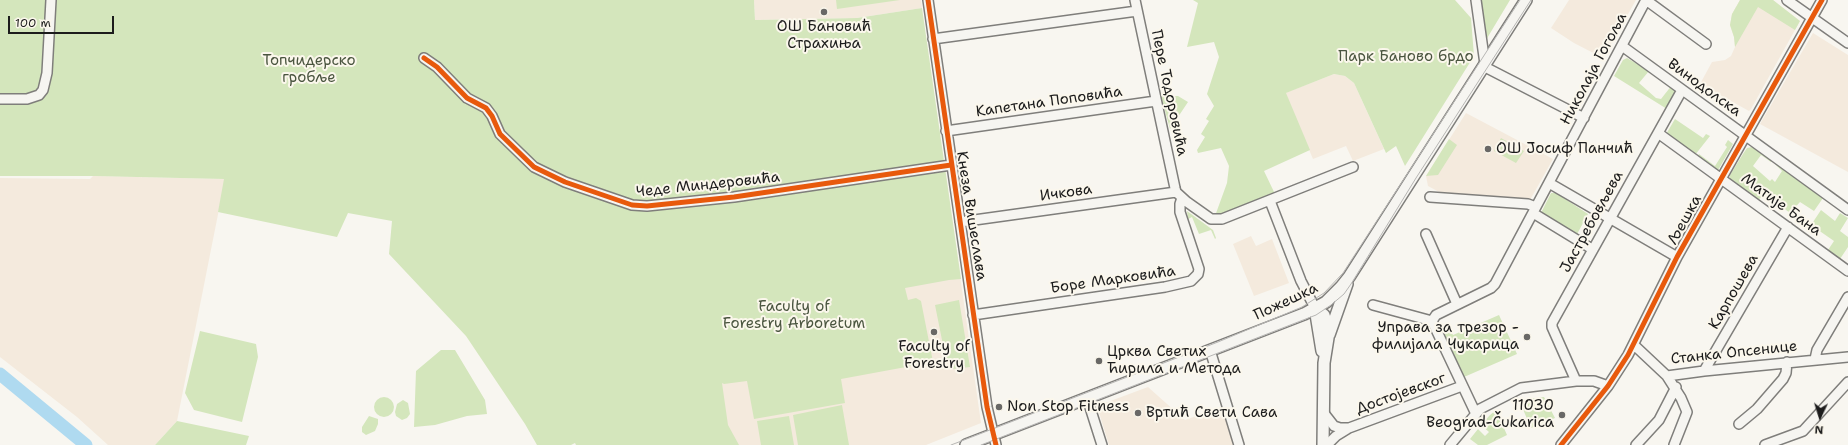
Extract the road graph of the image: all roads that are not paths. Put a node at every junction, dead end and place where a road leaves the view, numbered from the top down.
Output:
1 (51, 0) edge
2 (928, 0) edge
3 (1134, 0) edge
4 (1476, 0) edge
5 (1526, 0) edge
6 (1646, 0) edge
7 (1787, 0) edge
8 (1822, 0) edge
9 (1137, 11) junction
10 (1811, 18) junction
11 (933, 40) junction
12 (1848, 43) edge
13 (1706, 44) dead end
14 (1622, 46) junction
15 (424, 58) dead end
16 (1484, 65) junction
17 (1682, 90) junction
18 (0, 98) edge
19 (1156, 101) junction
20 (1584, 118) junction
21 (946, 131) junction
22 (1658, 133) junction
23 (1746, 136) junction
24 (951, 165) junction
25 (1353, 167) dead end
26 (1721, 179) junction
27 (1549, 183) junction
28 (1179, 195) junction
29 (1430, 197) dead end
30 (1270, 201) junction
31 (1534, 210) junction
32 (1848, 210) edge
33 (1610, 218) junction
34 (960, 222) junction
35 (1788, 227) junction
36 (1426, 234) dead end
37 (1592, 249) junction
38 (1677, 257) junction
39 (1848, 271) edge
40 (1349, 277) junction
41 (1848, 296) edge
42 (1457, 304) junction
43 (1373, 305) dead end
44 (1315, 308) junction
45 (973, 315) junction
46 (1432, 321) junction
47 (1328, 338) junction
48 (1634, 345) junction
49 (1210, 350) junction
50 (1848, 356) edge
51 (1816, 359) junction
52 (1787, 362) junction
53 (1324, 363) junction
54 (1704, 371) junction
55 (1667, 376) junction
56 (1576, 381) junction
57 (1848, 382) edge
58 (1462, 386) junction
59 (1608, 386) junction
60 (1676, 387) junction
61 (1087, 398) junction
62 (1323, 412) junction
63 (1476, 414) junction
64 (1739, 424) dead end
65 (1349, 428) junction
66 (994, 440) edge
67 (966, 445) edge
68 (1102, 445) edge
69 (1239, 445) edge
70 (1323, 445) edge
71 (1327, 445) edge
72 (1450, 445) edge
73 (1561, 445) edge
74 (1636, 445) edge
75 (1674, 445) edge
76 (1765, 445) edge

1 - 18 street
2 - 11 street, Кнеза Вишеслава
3 - 9 street, Пере Тодоровића
4 - 16 street
5 - 16 main road, Пожешка
6 - 13 street
6 - 14 street, Николаја Гогоља
7 - 10 street
8 - 10 street, Љешка
9 - 11 street
9 - 19 street, Пере Тодоровића
10 - 12 street
10 - 23 street, Љешка
11 - 21 street, Кнеза Вишеслава
14 - 17 street, Винодолска
14 - 20 street, Николаја Гогоља
15 - 24 street, Чеде Миндеровића
16 - 20 street
16 - 40 main road, Пожешка
17 - 22 street, Јастребовљева
17 - 23 street, Винодолска
19 - 21 street, Капетана Поповића
19 - 28 street, Пере Тодоровића
20 - 27 street, Николаја Гогоља
21 - 24 street, Кнеза Вишеслава
22 - 26 street, Матије Бана
22 - 33 street, Јастребовљева
23 - 26 street, Љешка
23 - 32 street, Винодолска
24 - 34 street, Кнеза Вишеслава
25 - 30 street
26 - 35 street, Матије Бана
26 - 38 street, Љешка
27 - 31 street, Николаја Гогоља
27 - 33 street
28 - 30 street
28 - 34 street, Ичкова
28 - 45 street, Боре Марковића
29 - 31 street
30 - 44 street
31 - 37 street
31 - 42 street, Николаја Гогоља
33 - 37 street, Јастребовљева
33 - 38 street
34 - 45 street, Кнеза Вишеслава
35 - 39 street, Матије Бана
35 - 54 street, Карпошева
36 - 42 street
37 - 56 street, Јастребовљева
38 - 48 street, Љешка
40 - 44 main road, Пожешка
40 - 47 main road
41 - 51 street
42 - 46 street, Николаја Гогоља
43 - 46 street
44 - 47 main road
44 - 49 main road, Пожешка
44 - 53 main road
45 - 66 street, Кнеза Вишеслава
46 - 58 street
47 - 53 main road
48 - 55 street, Станка Опсенице
48 - 59 street, Љешка
49 - 61 main road, Пожешка
49 - 69 street
50 - 51 street, Станка Опсенице
51 - 52 street, Станка Опсенице
52 - 54 street, Станка Опсенице
52 - 64 street
53 - 62 main road
54 - 55 street, Станка Опсенице
55 - 60 street
56 - 59 street
56 - 63 street
57 - 76 street
58 - 63 street
58 - 65 street, Достојевског
59 - 73 street, Љешка
60 - 74 street
60 - 75 street
61 - 66 main road, Пожешка
61 - 68 street
62 - 65 street, Достојевског
62 - 70 main road
63 - 72 street
65 - 71 street, Достојевског
66 - 67 main road, Пожешка

